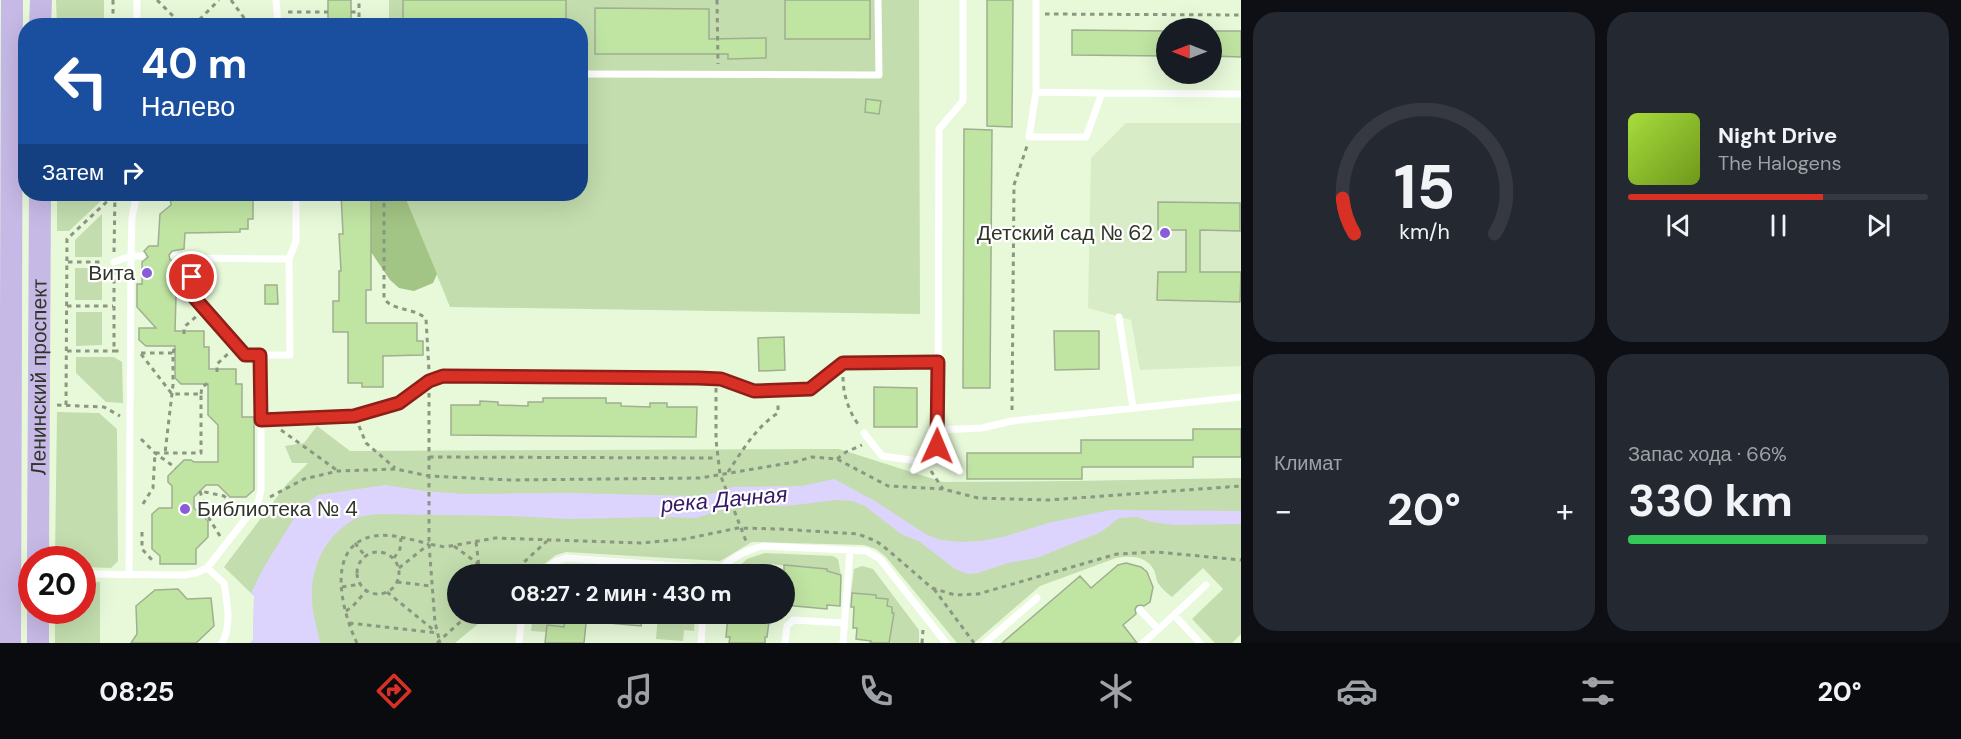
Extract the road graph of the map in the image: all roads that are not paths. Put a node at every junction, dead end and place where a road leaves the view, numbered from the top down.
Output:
1 (12, 0) edge
2 (40, 0) edge
3 (137, 0) edge
4 (276, 0) edge
5 (878, 0) edge
6 (963, 0) edge
7 (1036, 0) edge
8 (40, 18) edge
9 (137, 18) edge
10 (277, 18) edge
11 (588, 74) edge
12 (1036, 92) junction
13 (1102, 93) junction
14 (1241, 94) edge
15 (40, 201) edge
16 (135, 201) edge
17 (296, 201) edge
18 (131, 256) junction
19 (142, 256) dead end
20 (174, 256) dead end
21 (192, 258) junction
22 (289, 259) junction
23 (114, 262) road end
24 (6, 267) edge
25 (1119, 317) dead end
26 (260, 355) junction
27 (938, 362) junction
28 (1241, 397) edge
29 (1133, 408) junction
30 (264, 420) junction
31 (938, 430) junction
32 (867, 437) road end
33 (38, 546) edge
34 (850, 550) junction
35 (5, 554) edge
36 (552, 564) edge
37 (632, 564) edge
38 (730, 564) edge
39 (207, 568) junction
40 (96, 574) edge
41 (129, 575) junction
42 (1206, 585) dead end
43 (1037, 598) dead end
44 (1140, 610) dead end
45 (1174, 615) junction
46 (844, 623) junction
47 (38, 624) edge
48 (521, 624) edge
49 (702, 624) edge
50 (1158, 629) junction
51 (10, 643) edge
52 (38, 643) edge
53 (222, 643) edge
54 (519, 643) edge
55 (701, 643) edge
56 (785, 643) edge
57 (843, 643) edge
58 (946, 643) edge
59 (985, 643) edge
60 (1143, 643) edge
61 (1200, 643) edge

1 - 24 main road, Ленинский проспект
2 - 8 main road
3 - 9 lane
4 - 10 lane
5 - 11 lane
6 - 27 lane
7 - 12 lane
12 - 13 lane
12 - 13 lane
13 - 14 lane
15 - 33 main road, Ленинский проспект
16 - 18 lane
17 - 22 lane
18 - 19 lane
18 - 23 lane
18 - 41 lane
20 - 21 lane
21 - 22 lane
21 - 26 lane
22 - 26 lane
24 - 35 main road, Ленинский проспект
25 - 29 lane
26 - 30 lane
27 - 30 lane
27 - 31 lane
28 - 29 lane
29 - 31 lane
30 - 39 lane
31 - 32 lane
34 - 38 lane
34 - 46 lane
34 - 58 lane
35 - 51 main road, Ленинский проспект
36 - 37 lane
39 - 41 lane
39 - 53 lane
40 - 41 lane
42 - 45 lane
43 - 59 lane
44 - 50 lane
45 - 50 lane
45 - 61 lane
46 - 56 lane
46 - 57 lane
47 - 52 main road
48 - 54 lane
49 - 55 lane
50 - 60 lane

